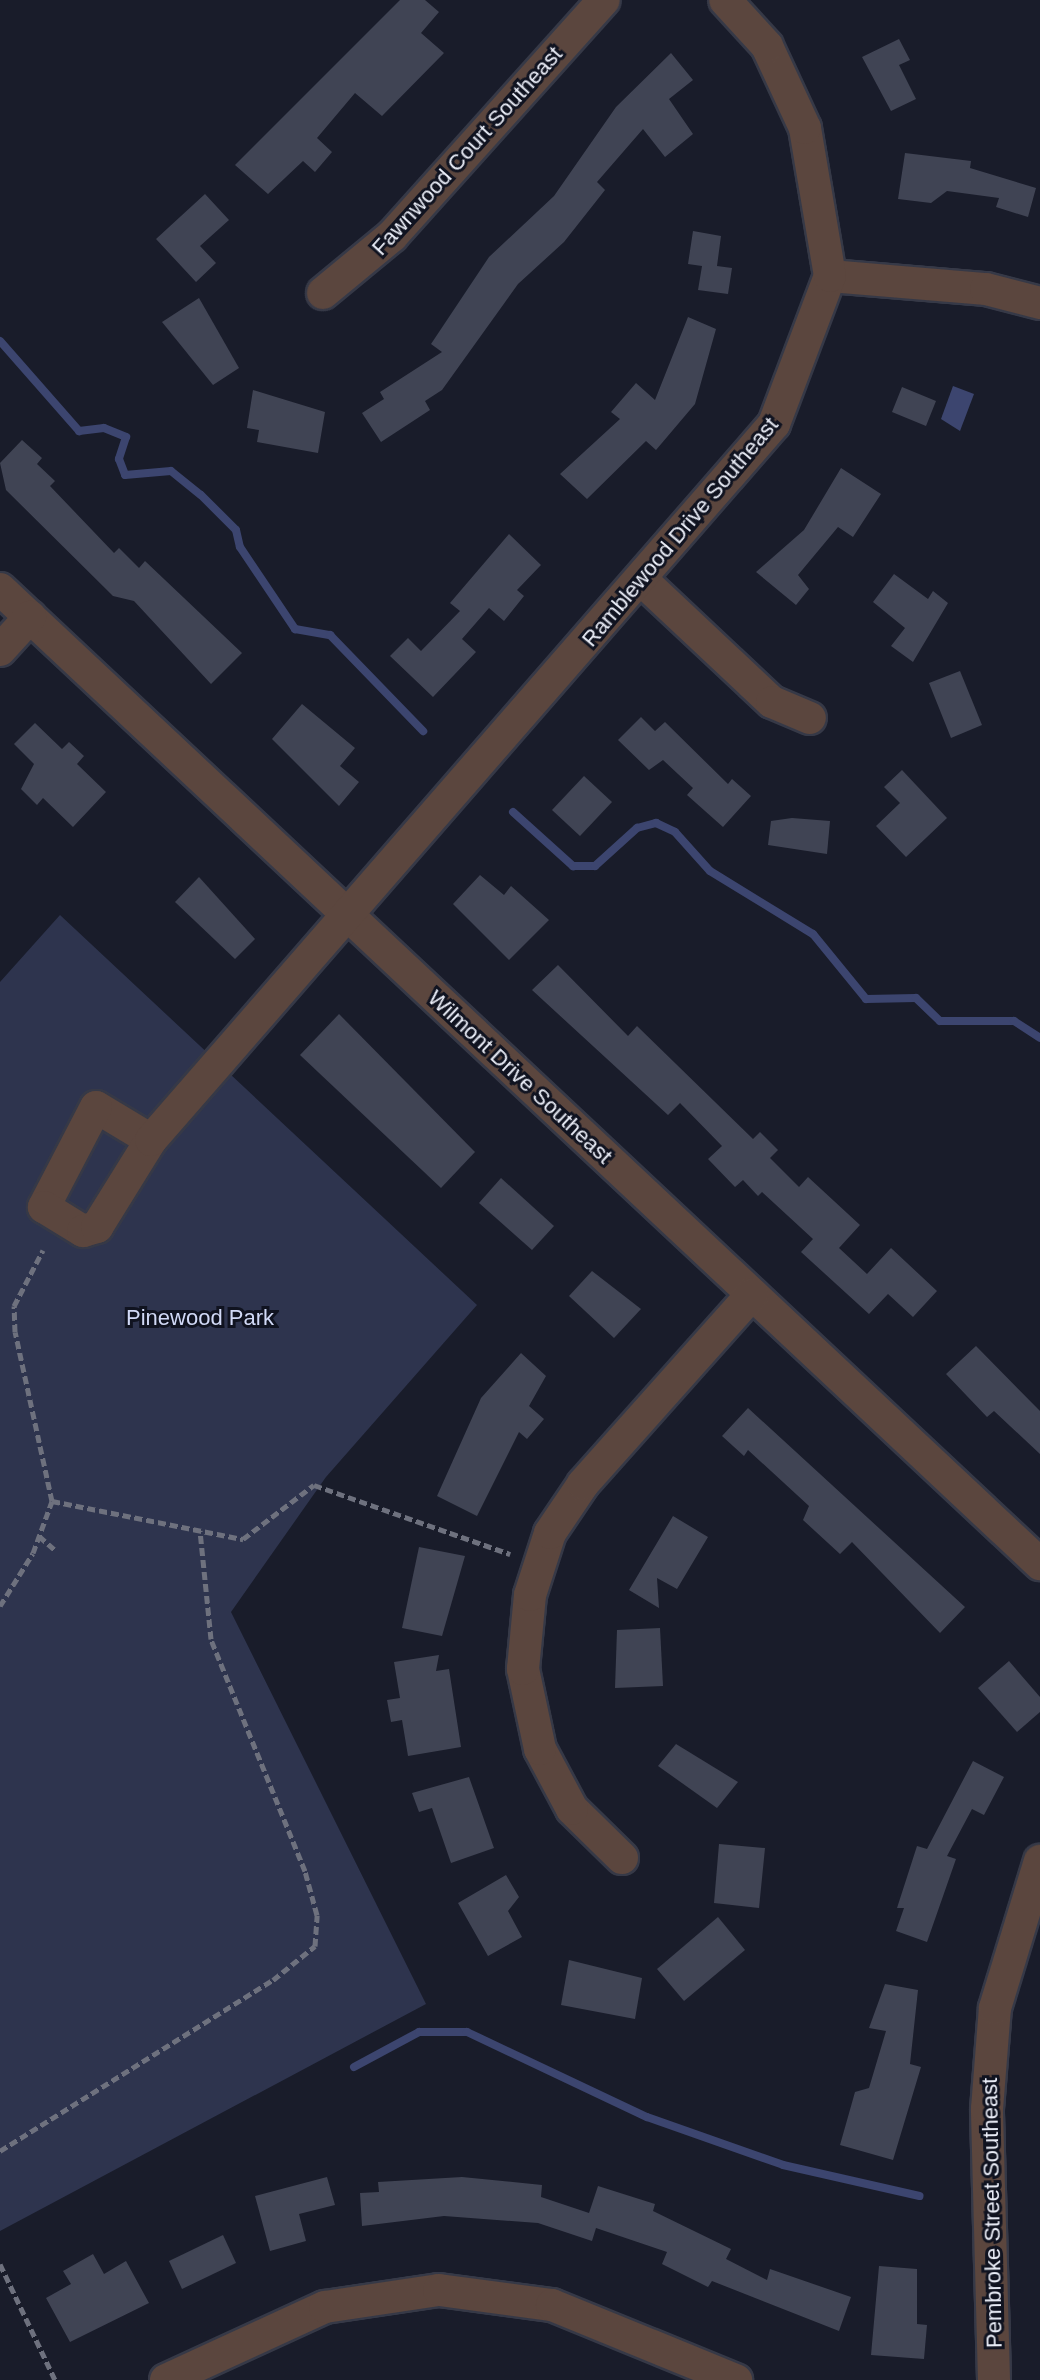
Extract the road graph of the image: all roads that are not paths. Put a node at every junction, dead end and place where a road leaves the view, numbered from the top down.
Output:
1 (604, 0) edge
2 (725, 0) edge
3 (830, 276) junction
4 (323, 293) dead end
5 (1040, 303) edge
6 (644, 582) junction
7 (0, 589) edge
8 (30, 617) junction
9 (0, 650) edge
10 (810, 718) dead end
11 (346, 915) junction
12 (151, 1140) dead end
13 (752, 1294) junction
14 (1040, 1564) edge
15 (622, 1858) dead end
16 (1040, 1861) edge
17 (720, 2377) edge
18 (166, 2380) edge
19 (994, 2380) edge

1 - 4 street, Fawnwood Court Southeast
2 - 3 street
3 - 5 street
3 - 6 street, Ramblewood Drive Southeast
6 - 10 street
6 - 11 street, Ramblewood Drive Southeast
7 - 8 street, Wilmont Drive Southeast
8 - 9 street
8 - 11 street, Wilmont Drive Southeast
11 - 12 street, Ramblewood Drive Southeast
11 - 13 street, Wilmont Drive Southeast
13 - 14 street, Wilmont Drive Southeast
13 - 15 street
16 - 19 street, Pembroke Street Southeast
17 - 18 street

